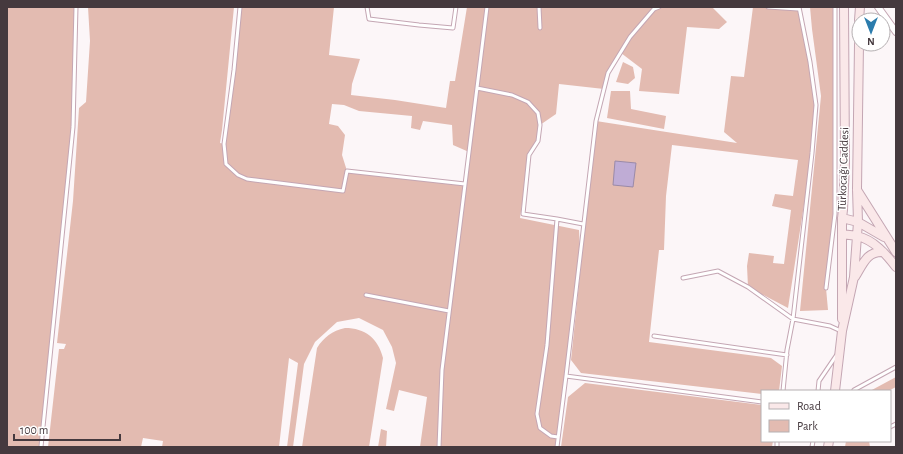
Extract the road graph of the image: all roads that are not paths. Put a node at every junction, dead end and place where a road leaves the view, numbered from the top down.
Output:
1 (76, 7) edge
2 (240, 7) edge
3 (367, 7) edge
4 (456, 7) edge
5 (487, 7) edge
6 (539, 7) edge
7 (658, 7) edge
8 (768, 7) edge
9 (835, 7) edge
10 (844, 7) edge
11 (798, 8) edge
12 (880, 8) edge
13 (540, 28) dead end
14 (896, 32) edge
15 (859, 52) edge
16 (477, 88) junction
17 (465, 184) junction
18 (857, 189) junction
19 (842, 218) junction
20 (557, 219) junction
21 (858, 222) junction
22 (583, 224) junction
23 (842, 234) junction
24 (857, 236) junction
25 (887, 239) junction
26 (883, 252) junction
27 (896, 252) edge
28 (896, 267) edge
29 (854, 277) junction
30 (683, 278) dead end
31 (826, 288) dead end
32 (366, 294) dead end
33 (449, 311) junction
34 (793, 319) junction
35 (842, 331) junction
36 (654, 336) dead end
37 (840, 352) junction
38 (787, 355) junction
39 (896, 367) edge
40 (566, 376) junction
41 (783, 390) edge
42 (818, 390) edge
43 (835, 390) edge
44 (854, 390) dead end
45 (761, 402) edge
46 (558, 437) junction
47 (42, 447) edge
48 (439, 447) edge
49 (556, 447) edge

1 - 47 lane
2 - 17 lane
3 - 4 lane
5 - 16 lane
6 - 13 lane
7 - 22 lane
8 - 11 lane
9 - 31 lane
10 - 19 main road, Türkocağı Caddesi
11 - 34 lane
12 - 14 street
15 - 18 main road, Türkocağı Caddesi
16 - 17 lane
16 - 20 lane
17 - 33 lane
18 - 21 main road, Türkocağı Caddesi
18 - 25 main road
19 - 21 main road
19 - 23 main road, Türkocağı Caddesi
20 - 22 lane
20 - 46 lane
21 - 24 main road, Türkocağı Caddesi
21 - 25 main road
22 - 40 lane
23 - 24 main road
23 - 35 main road, Türkocağı Caddesi
24 - 26 main road
24 - 29 main road, Türkocağı Caddesi
25 - 27 main road
26 - 28 main road
26 - 29 main road
29 - 35 main road, Türkocağı Caddesi
30 - 34 lane
32 - 33 lane
33 - 48 lane
34 - 35 lane
34 - 38 lane
35 - 37 main road, Türkocağı Caddesi
36 - 38 lane
37 - 42 lane
37 - 43 main road, Türkocağı Caddesi
38 - 41 lane
39 - 44 lane
40 - 45 lane
40 - 46 lane
46 - 49 lane

